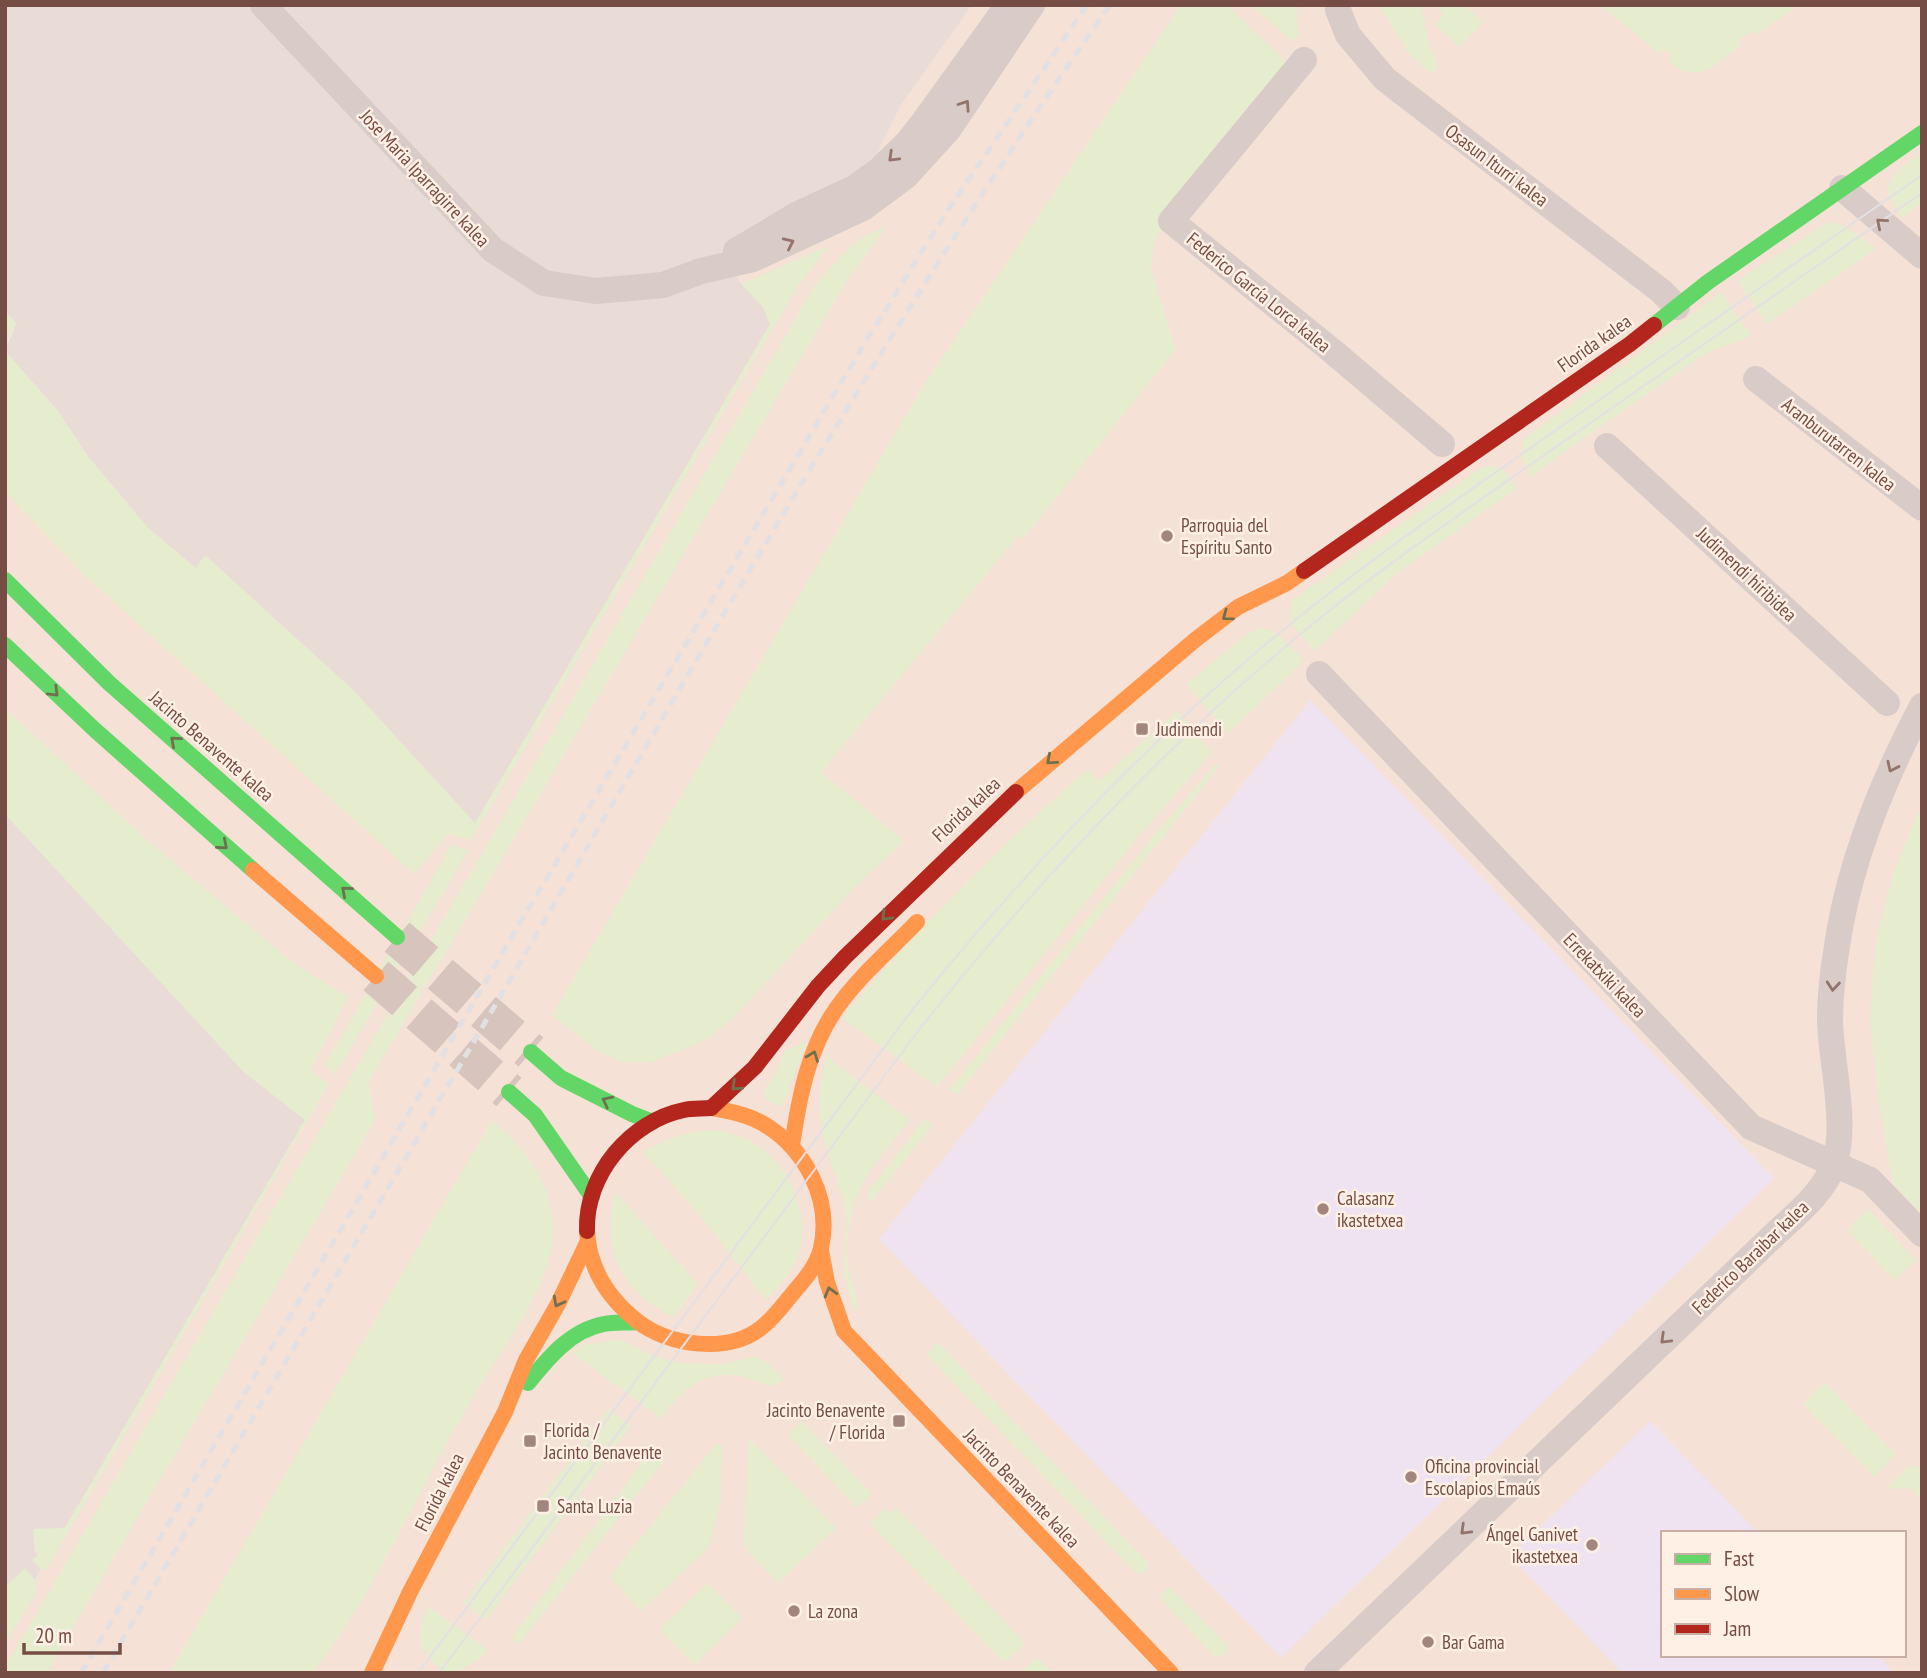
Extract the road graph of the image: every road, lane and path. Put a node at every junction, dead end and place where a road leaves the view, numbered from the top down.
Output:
1 (263, 5) edge
2 (1008, 5) edge
3 (1032, 5) edge
4 (1338, 5) edge
5 (1304, 60) dead end
6 (1922, 133) edge
7 (1842, 188) junction
8 (1922, 256) edge
9 (701, 271) junction
10 (1677, 307) junction
11 (1756, 379) dead end
12 (1442, 444) dead end
13 (1607, 446) dead end
14 (1922, 508) edge
15 (5, 580) edge
16 (1287, 583) junction
17 (1248, 619) dead end
18 (5, 645) edge
19 (1319, 674) dead end
20 (1887, 703) dead end
21 (1922, 706) edge
22 (929, 910) dead end
23 (397, 937) tunnel mouth
24 (376, 976) tunnel mouth
25 (531, 1052) tunnel mouth
26 (509, 1092) tunnel mouth
27 (711, 1108) junction
28 (653, 1122) junction
29 (792, 1146) junction
30 (1834, 1164) junction
31 (592, 1197) junction
32 (1922, 1234) edge
33 (587, 1241) junction
34 (821, 1251) junction
35 (637, 1322) junction
36 (792, 1322) dead end
37 (769, 1323) junction
38 (822, 1324) dead end
39 (844, 1331) junction
40 (505, 1412) junction
41 (410, 1592) junction
42 (370, 1643) dead end
43 (372, 1673) edge
44 (1171, 1673) edge
45 (1317, 1673) edge

1 - 9 street, Jose Maria Iparragirre kalea
2 -> 9 street, Jose Maria Iparragirre kalea
9 -> 3 street, Jose Maria Iparragirre kalea
4 - 10 street, Osasun Iturri kalea
5 - 12 street, Federico García Lorca kalea
6 - 7 main road, Florida kalea
8 -> 7 street
7 - 10 main road, Florida kalea
10 - 16 main road, Florida kalea
11 - 14 street, Aranburutarren kalea
13 - 20 street, Judimendi hiribidea
23 -> 15 main road, Jacinto Benavente kalea
16 - 17 main road, Florida kalea
16 -> 27 main road, Florida kalea
18 -> 24 main road
19 - 30 street, Errekatxiki kalea
21 -> 30 street, Federico Baraibar kalea
29 -> 22 main road
28 -> 25 main road
26 - 31 main road
27 - 28 main road
27 - 29 main road
28 - 31 main road
29 - 34 main road
30 - 32 street, Errekatxiki kalea
30 -> 45 street, Federico Baraibar kalea
31 - 33 main road
33 - 35 main road
33 -> 40 main road, Florida kalea
34 - 37 main road
39 -> 34 main road, Jacinto Benavente kalea
35 - 37 main road
35 - 40 main road, Florida kalea
36 - 37 main road
38 - 39 main road, Jacinto Benavente kalea
39 - 44 main road, Jacinto Benavente kalea
40 - 41 main road, Florida kalea
41 - 42 main road
41 - 43 main road

